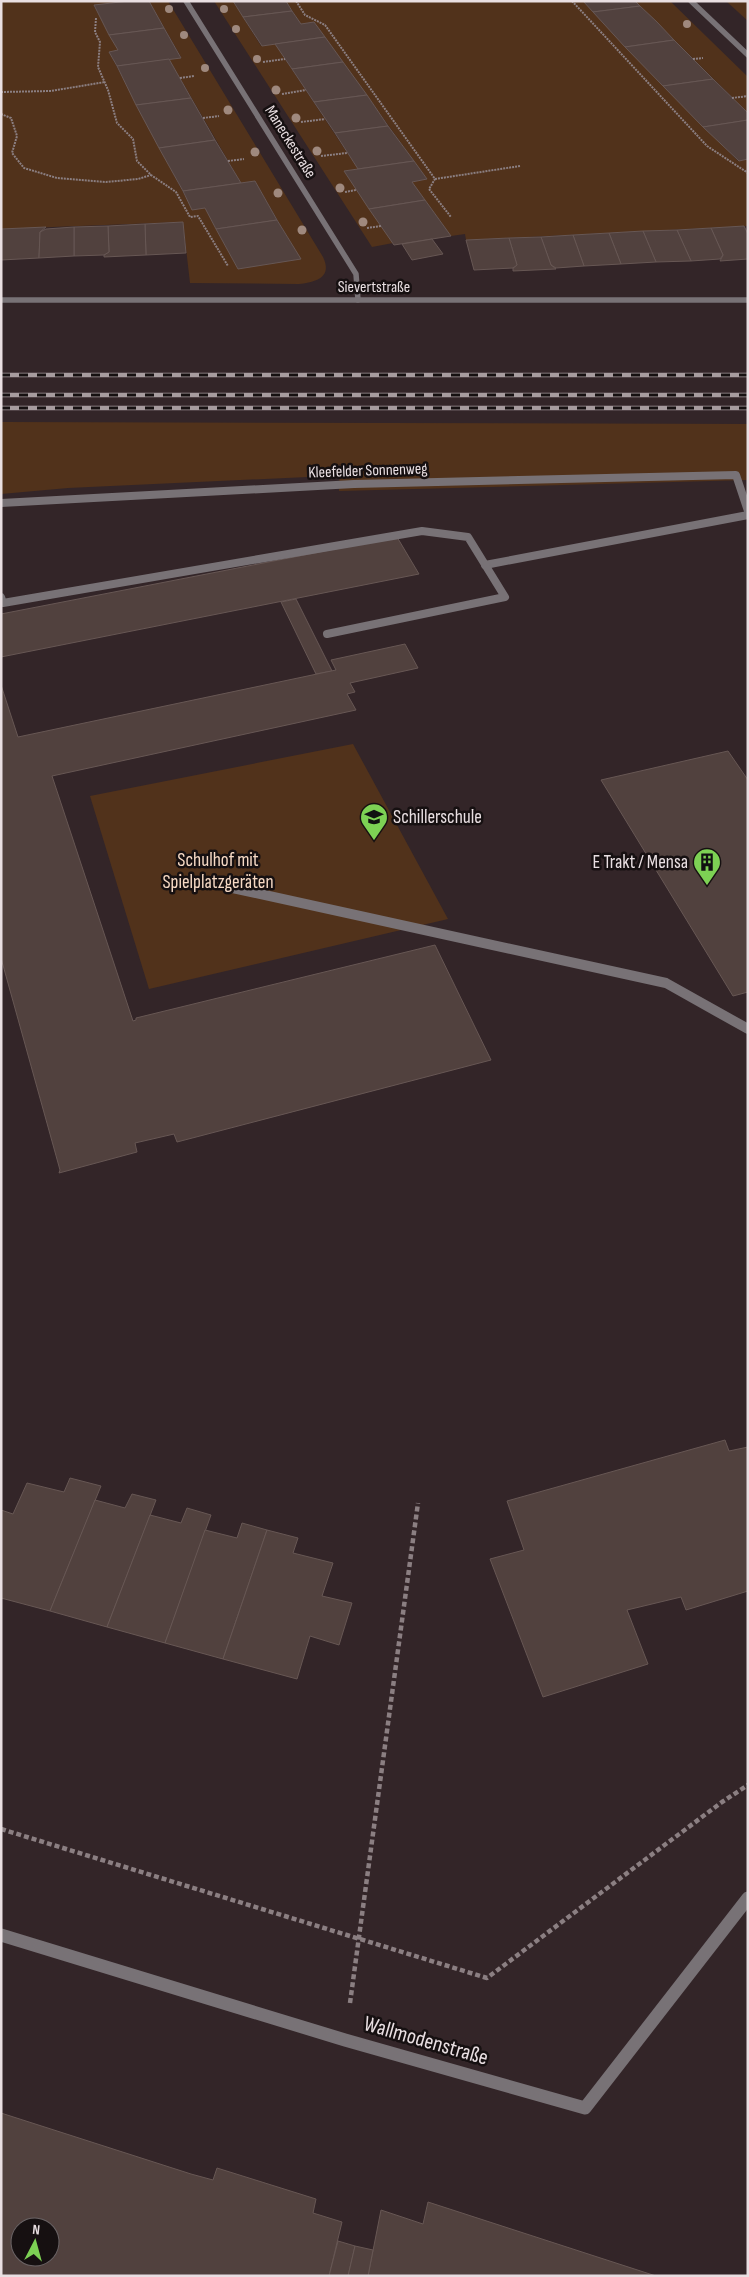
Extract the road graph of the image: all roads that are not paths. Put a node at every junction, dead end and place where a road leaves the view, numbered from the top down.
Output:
1 (186, 1) edge
2 (691, 1) edge
3 (748, 55) edge
4 (1, 300) edge
5 (358, 300) junction
6 (748, 300) edge
7 (1, 503) edge
8 (748, 513) edge
9 (485, 565) junction
10 (1, 597) edge
11 (327, 634) dead end
12 (228, 887) dead end
13 (748, 1029) edge
14 (748, 1898) edge
15 (1, 1935) edge

1 - 5 street, Maneckestraße
2 - 3 street
4 - 5 street, Sievertstraße
5 - 6 street, Sievertstraße
7 - 8 street, Kleefelder Sonnenweg
8 - 9 street
9 - 10 street
9 - 11 street
12 - 13 street
14 - 15 street, Wallmodenstraße

